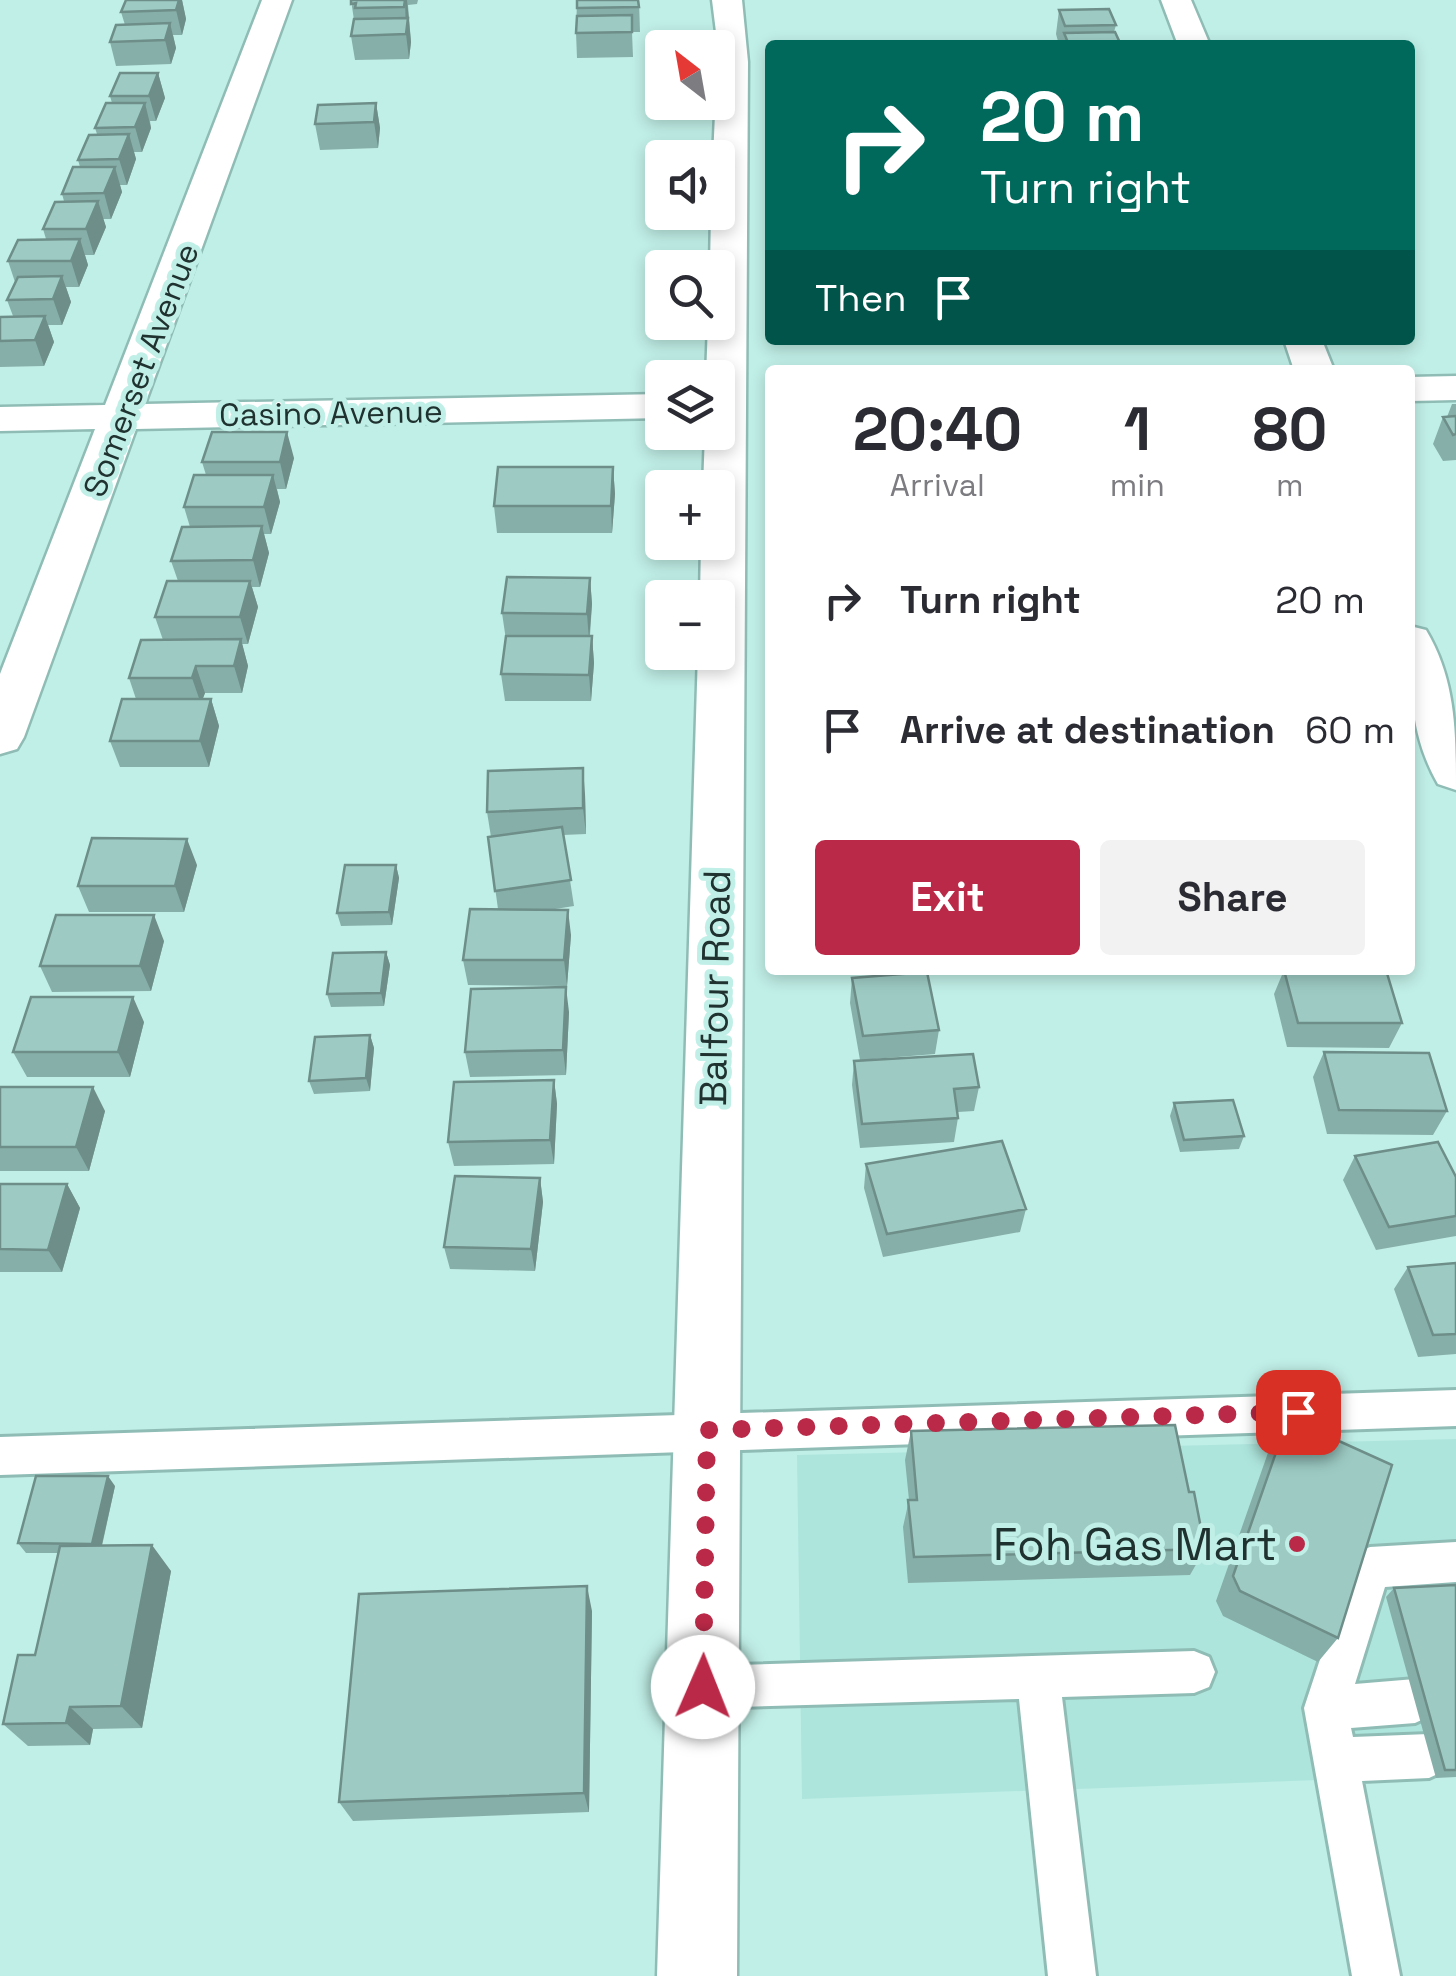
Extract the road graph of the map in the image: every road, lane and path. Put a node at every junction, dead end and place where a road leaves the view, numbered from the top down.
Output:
1 (276, 0) edge
2 (727, 0) edge
3 (1176, 0) edge
4 (1192, 40) edge
5 (1456, 388) edge
6 (1415, 389) edge
7 (738, 404) edge
8 (645, 406) edge
9 (124, 417) junction
10 (0, 420) edge
11 (1415, 656) edge
12 (0, 738) edge
13 (1456, 772) edge
14 (1456, 1408) edge
15 (707, 1430) junction
16 (0, 1456) edge
17 (1456, 1562) edge
18 (1194, 1672) dead end
19 (1038, 1676) junction
20 (703, 1687) junction
21 (1414, 1700) dead end
22 (1326, 1708) junction
23 (1429, 1756) dead end
24 (1336, 1760) junction
25 (697, 1976) edge
26 (1072, 1976) edge
27 (1376, 1976) edge

1 - 9 street, Somerset Avenue
2 - 7 street, Balfour Road
3 - 4 street
5 - 6 street
7 - 15 street, Balfour Road
8 - 9 street, Casino Avenue
9 - 10 street, Casino Avenue
9 - 12 street, Somerset Avenue
11 - 13 street
14 - 15 lane
15 - 16 lane
15 - 20 street, Balfour Road
17 - 22 lane
18 - 19 lane
19 - 20 lane
19 - 26 lane
20 - 25 street, Balfour Road
21 - 22 lane
22 - 24 lane
23 - 24 lane
24 - 27 lane

